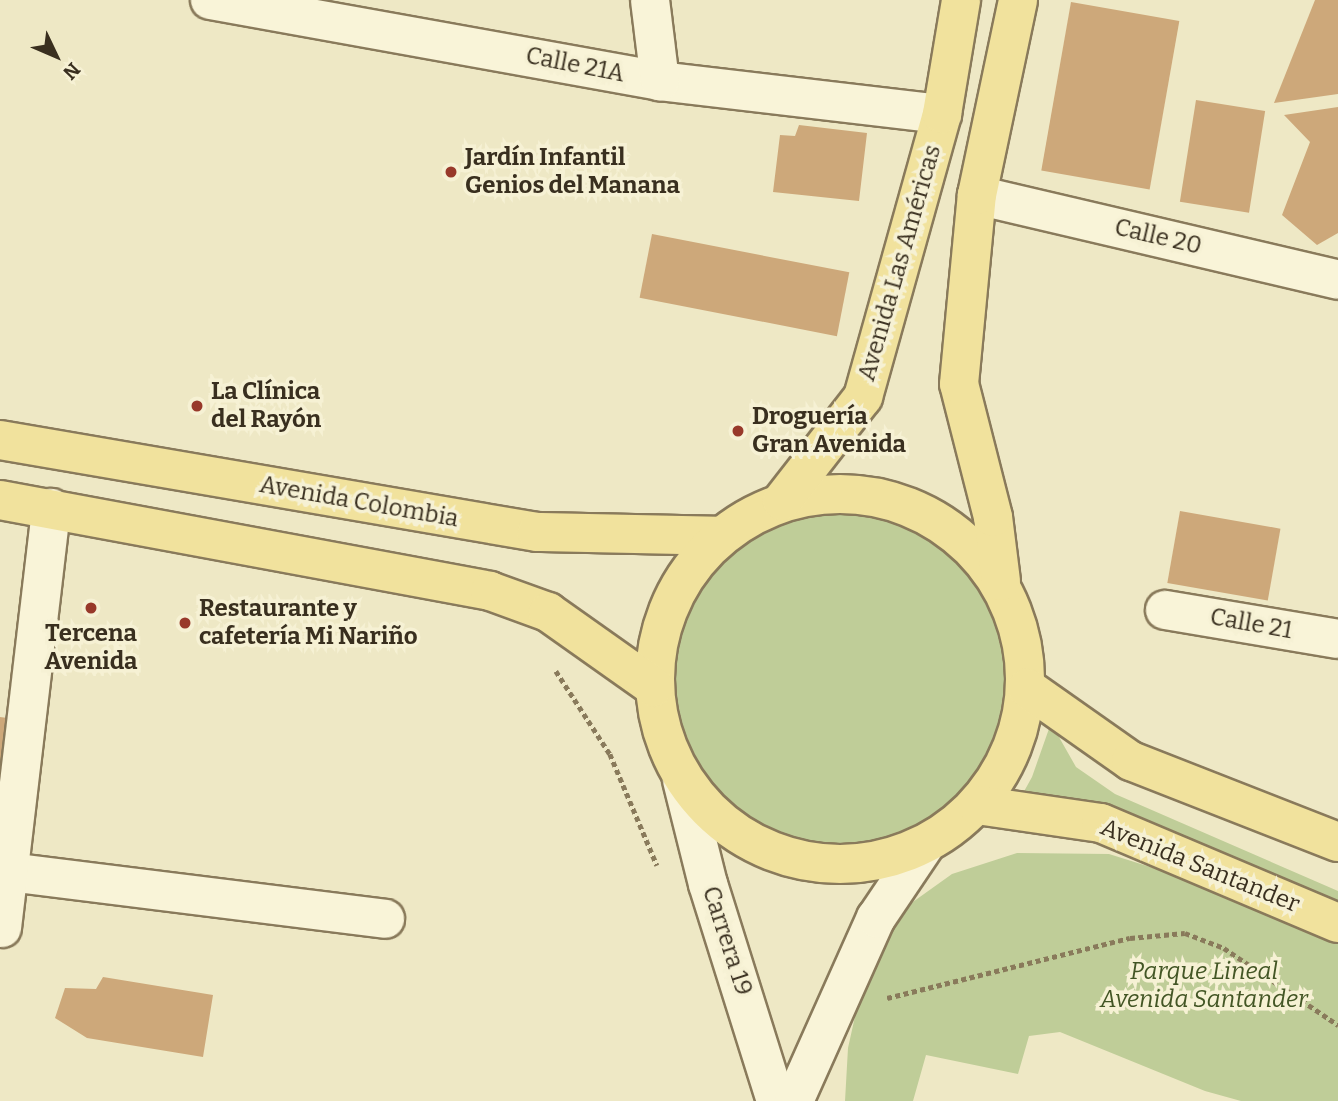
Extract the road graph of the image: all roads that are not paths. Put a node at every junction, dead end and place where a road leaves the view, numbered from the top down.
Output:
1 (210, 0) edge
2 (650, 0) edge
3 (961, 0) edge
4 (1018, 0) edge
5 (342, 10) edge
6 (660, 81) junction
7 (942, 114) junction
8 (978, 195) junction
9 (1338, 280) edge
10 (0, 440) edge
11 (0, 500) edge
12 (782, 502) junction
13 (51, 508) junction
14 (721, 536) junction
15 (1000, 581) junction
16 (1165, 610) dead end
17 (1338, 639) edge
18 (654, 687) junction
19 (1027, 688) junction
20 (682, 780) junction
21 (977, 805) junction
22 (8, 824) edge
23 (1338, 842) edge
24 (926, 844) junction
25 (9, 873) junction
26 (385, 919) dead end
27 (1338, 923) edge
28 (2, 928) dead end
29 (776, 1101) edge
30 (794, 1101) edge

1 - 5 street, Calle 21A
2 - 6 street
3 - 7 main road, Avenida Las Américas
4 - 8 main road
5 - 6 street, Calle 21A
6 - 7 street, Calle 21A
7 - 12 main road, Avenida Las Américas
8 - 9 street, Calle 20
8 - 15 main road
10 - 14 main road, Avenida Colombia
11 - 13 main road
12 - 14 main road
12 - 15 main road
13 - 18 main road
13 - 22 street
14 - 18 main road
15 - 19 main road
16 - 17 street, Calle 21
18 - 20 main road
19 - 21 main road
19 - 23 main road
20 - 24 main road
20 - 29 street, Carrera 19
21 - 24 main road
21 - 27 main road, Avenida Santander
22 - 25 street
24 - 30 street
25 - 26 street
25 - 28 street

